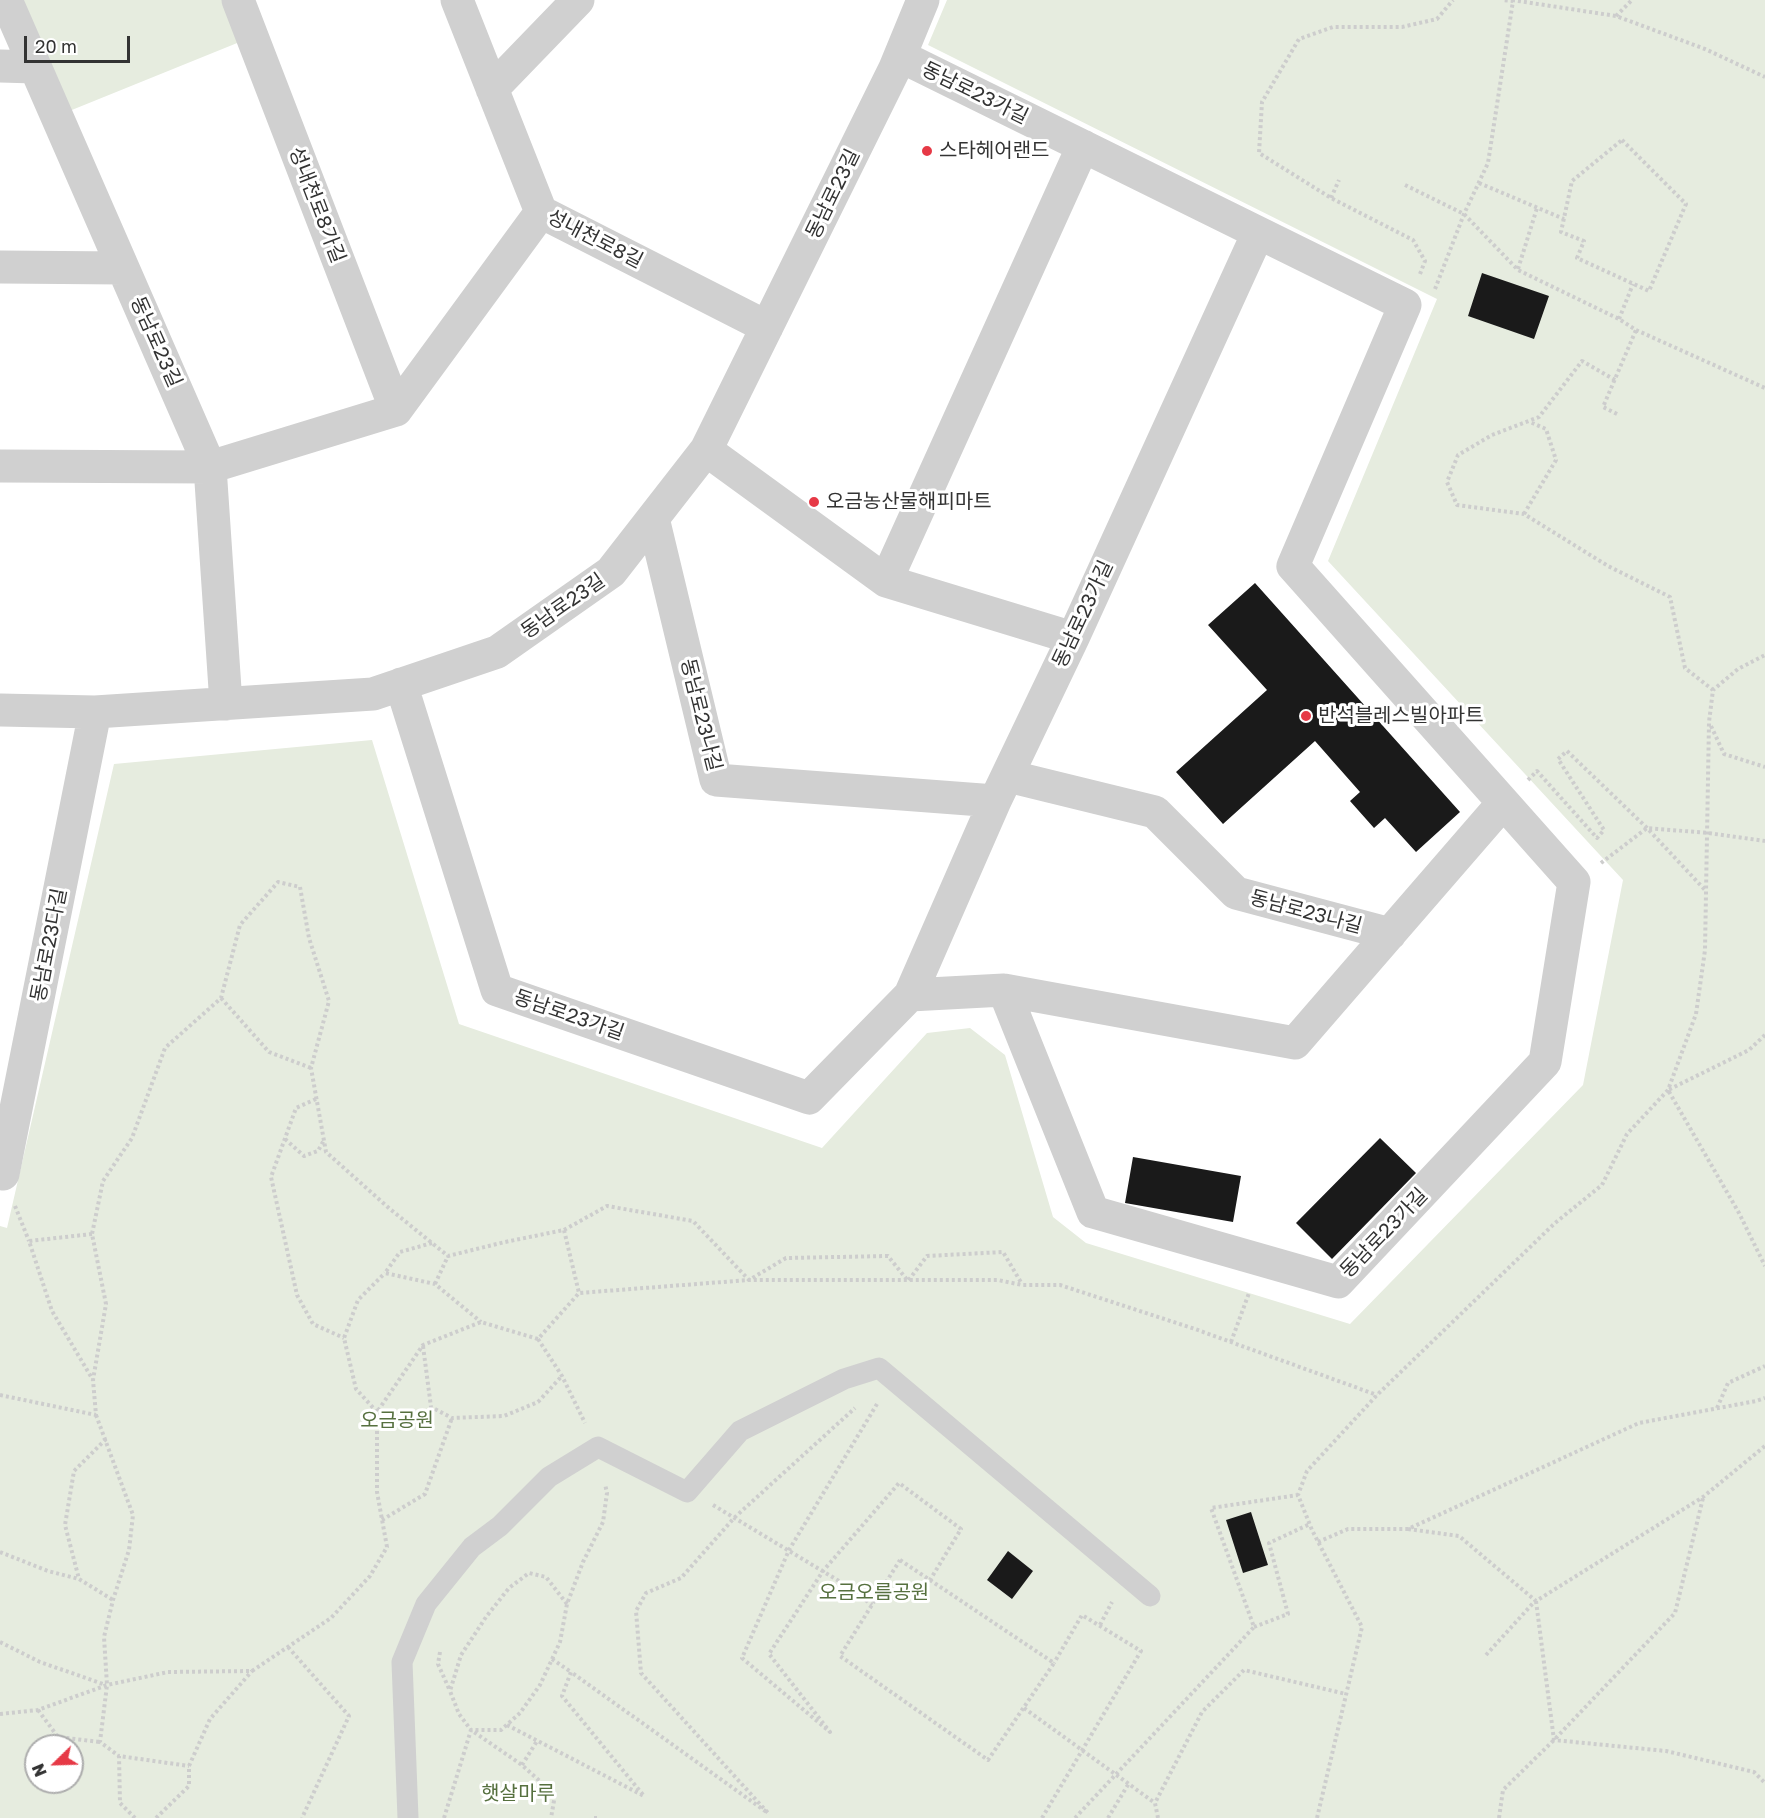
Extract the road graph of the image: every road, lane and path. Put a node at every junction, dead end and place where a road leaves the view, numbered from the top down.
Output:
1 (6, 0) edge
2 (238, 0) edge
3 (458, 0) edge
4 (578, 0) edge
5 (923, 0) edge
6 (1453, 0) edge
7 (1503, 0) edge
8 (1632, 0) edge
9 (1513, 1) edge
10 (1616, 16) junction
11 (900, 56) junction
12 (0, 66) edge
13 (36, 67) junction
14 (1765, 77) edge
15 (492, 89) junction
16 (1083, 146) junction
17 (1339, 180) dead end
18 (1479, 183) junction
19 (1405, 185) dead end
20 (1331, 198) junction
21 (1537, 208) junction
22 (541, 212) junction
23 (1464, 214) junction
24 (1564, 219) junction
25 (1258, 233) junction
26 (0, 267) edge
27 (123, 267) junction
28 (1518, 270) junction
29 (1419, 277) dead end
30 (1440, 278) dead end
31 (1633, 284) junction
32 (1619, 319) junction
33 (767, 327) junction
34 (1636, 330) junction
35 (1615, 380) junction
36 (1765, 388) edge
37 (396, 410) junction
38 (1617, 414) dead end
39 (1528, 421) junction
40 (706, 450) junction
41 (0, 466) edge
42 (210, 467) junction
43 (1524, 514) junction
44 (653, 518) junction
45 (886, 580) junction
46 (1073, 638) junction
47 (1765, 656) edge
48 (401, 684) junction
49 (1713, 690) junction
50 (226, 704) junction
51 (0, 710) edge
52 (95, 712) junction
53 (1709, 722) junction
54 (1765, 767) edge
55 (1001, 789) junction
56 (1514, 793) junction
57 (1647, 828) junction
58 (1708, 833) junction
59 (1765, 841) edge
60 (1595, 868) dead end
61 (1706, 891) junction
62 (1390, 934) junction
63 (1004, 990) junction
64 (910, 995) junction
65 (220, 998) junction
66 (1765, 1035) edge
67 (311, 1068) junction
68 (1668, 1090) junction
69 (316, 1099) junction
70 (285, 1139) junction
71 (324, 1140) junction
72 (0, 1173) edge
73 (564, 1230) junction
74 (92, 1233) junction
75 (432, 1243) junction
76 (448, 1256) junction
77 (1262, 1260) junction
78 (1765, 1266) edge
79 (385, 1273) junction
80 (750, 1280) junction
81 (908, 1281) junction
82 (435, 1284) junction
83 (1022, 1285) junction
84 (579, 1293) junction
85 (482, 1322) junction
86 (344, 1338) junction
87 (538, 1339) junction
88 (1231, 1342) junction
89 (423, 1345) junction
90 (1765, 1366) edge
91 (562, 1376) junction
92 (93, 1380) junction
93 (0, 1395) edge
94 (1377, 1395) junction
95 (1765, 1398) edge
96 (863, 1401) dead end
97 (879, 1401) dead end
98 (1717, 1408) junction
99 (377, 1412) junction
100 (96, 1415) junction
101 (452, 1418) junction
102 (106, 1439) junction
103 (1765, 1446) edge
104 (598, 1448) junction
105 (1298, 1495) junction
106 (1703, 1497) junction
107 (712, 1504) dead end
108 (734, 1518) junction
109 (382, 1520) junction
110 (603, 1522) dead end
111 (1310, 1524) junction
112 (1408, 1529) junction
113 (1318, 1542) junction
114 (789, 1550) junction
115 (0, 1552) edge
116 (823, 1571) junction
117 (79, 1579) junction
118 (930, 1580) junction
119 (1150, 1596) dead end
120 (112, 1600) junction
121 (1536, 1600) junction
122 (567, 1604) junction
123 (872, 1605) junction
124 (1254, 1627) junction
125 (0, 1642) edge
126 (288, 1647) junction
127 (1486, 1655) dead end
128 (552, 1659) junction
129 (1053, 1663) junction
130 (252, 1671) junction
131 (571, 1672) junction
132 (107, 1685) junction
133 (1346, 1694) junction
134 (1024, 1708) junction
135 (38, 1710) junction
136 (0, 1714) edge
137 (507, 1725) junction
138 (471, 1730) junction
139 (1554, 1740) junction
140 (537, 1741) junction
141 (100, 1742) junction
142 (1082, 1751) junction
143 (119, 1756) junction
144 (522, 1765) junction
145 (189, 1766) junction
146 (1116, 1774) junction
147 (1129, 1783) junction
148 (1765, 1783) edge
149 (1155, 1803) junction
150 (768, 1813) junction
151 (135, 1818) edge
152 (156, 1818) edge
153 (302, 1818) edge
154 (408, 1818) edge
155 (444, 1818) edge
156 (552, 1818) edge
157 (594, 1818) edge
158 (600, 1818) edge
159 (775, 1818) edge
160 (1042, 1818) edge
161 (1075, 1818) edge
162 (1108, 1818) edge
163 (1158, 1818) edge
164 (1317, 1818) edge
165 (1499, 1818) edge

1 - 13 street, 동남로23길
2 - 37 street, 성내천로8가길
3 - 15 street, 성내천로8길
4 - 15 street
5 - 11 street, 동남로23길
6 - 20 path
7 - 9 path
8 - 10 path
9 - 10 path
9 - 18 path
10 - 14 path
11 - 16 street, 동남로23가길
11 - 33 street, 동남로23길
12 - 13 street
13 - 27 street, 동남로23길
15 - 22 street, 성내천로8길
16 - 25 street, 동남로23가길
16 - 45 street
17 - 20 path
18 - 21 path
18 - 23 path
19 - 23 path
20 - 29 path
21 - 24 path
21 - 28 path
22 - 33 street, 성내천로8길
22 - 37 street
23 - 28 path
23 - 30 path
24 - 31 path
24 - 31 path
25 - 46 street, 동남로23가길
25 - 56 street, 동남로23가길
26 - 27 street
27 - 42 street, 동남로23길
28 - 32 path
31 - 32 path
32 - 34 path
33 - 40 street, 동남로23길
34 - 35 path
34 - 36 path
35 - 38 path
35 - 39 path
37 - 42 street
39 - 43 path
39 - 43 path
40 - 44 street, 동남로23길
40 - 45 street
41 - 42 street
42 - 50 street, 동남로23길
43 - 49 path
44 - 48 street, 동남로23길
44 - 55 street, 동남로23나길
45 - 46 street
46 - 55 street, 동남로23가길
47 - 49 path
48 - 50 street, 동남로23길
48 - 64 street, 동남로23가길
49 - 53 path
50 - 52 street, 동남로23길
51 - 52 street, 동남로23길
52 - 72 street, 동남로23다길
53 - 54 path
53 - 58 path
55 - 62 street, 동남로23나길
55 - 64 street, 동남로23가길
56 - 57 path
56 - 62 street
56 - 77 street, 동남로23가길
57 - 58 path
57 - 60 path
57 - 61 path
58 - 59 path
58 - 61 path
61 - 68 path
62 - 63 street
63 - 64 street
63 - 77 street, 동남로23가길
65 - 67 path
65 - 67 path
65 - 74 path
66 - 68 path
67 - 69 path
68 - 78 path
68 - 94 path
69 - 70 path
69 - 71 path
70 - 71 path
70 - 86 path
71 - 75 path
73 - 76 path
73 - 80 path
73 - 84 path
74 - 92 path
74 - 92 path
75 - 76 path
75 - 79 path
76 - 82 path
77 - 88 path
79 - 82 path
79 - 86 path
80 - 81 path
80 - 81 path
80 - 84 path
81 - 83 path
81 - 83 path
82 - 85 path
83 - 88 path
84 - 87 path
85 - 87 path
85 - 89 path
86 - 99 path
87 - 91 path
88 - 94 path
89 - 99 path
89 - 101 path
90 - 98 path
91 - 101 path
91 - 104 path
92 - 100 path
93 - 100 path
94 - 105 path
95 - 98 path
96 - 108 path
97 - 114 path
98 - 112 path
99 - 109 path
100 - 102 path
101 - 109 path
102 - 117 path
102 - 120 path
103 - 106 path
104 - 119 lane
104 - 154 lane
105 - 111 path
105 - 124 path
106 - 121 path
106 - 139 path
107 - 108 path
108 - 114 path
108 - 150 path
109 - 126 path
110 - 122 path
111 - 113 path
111 - 124 path
112 - 113 path
112 - 121 path
113 - 133 path
114 - 116 path
114 - 116 path
115 - 117 path
116 - 118 path
116 - 123 path
117 - 120 path
118 - 123 path
118 - 129 path
120 - 132 path
121 - 127 path
121 - 139 path
122 - 128 path
122 - 138 path
123 - 134 path
124 - 146 path
125 - 132 path
126 - 130 path
126 - 153 path
128 - 131 path
128 - 137 path
129 - 134 path
129 - 142 path
130 - 132 path
130 - 145 path
131 - 140 path
131 - 150 path
132 - 135 path
132 - 141 path
133 - 149 path
133 - 164 path
134 - 142 path
135 - 136 path
135 - 141 path
137 - 138 path
137 - 140 path
138 - 144 path
138 - 155 path
139 - 148 path
139 - 165 path
140 - 144 path
141 - 143 path
142 - 146 path
142 - 160 path
143 - 145 path
143 - 151 path
144 - 156 path
145 - 152 path
146 - 147 path
146 - 161 path
147 - 149 path
147 - 162 path
149 - 163 path
150 - 159 path
157 - 158 path

